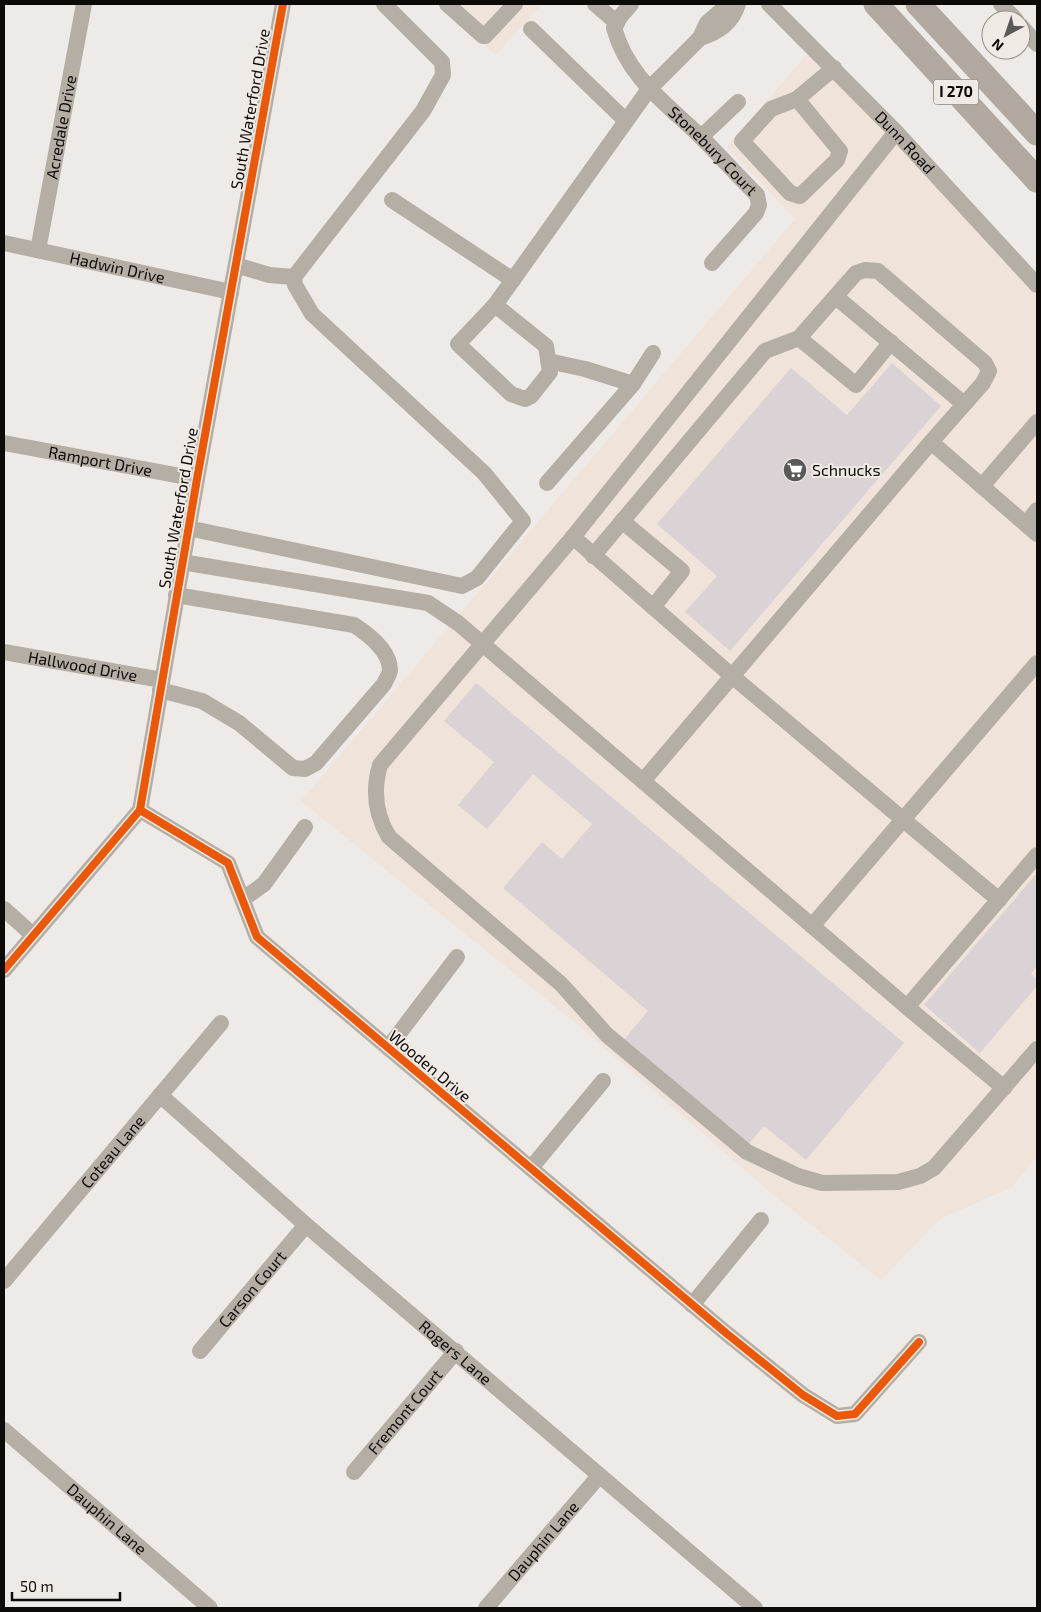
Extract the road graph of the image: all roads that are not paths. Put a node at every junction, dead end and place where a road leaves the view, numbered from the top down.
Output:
1 (84, 4) edge
2 (283, 4) edge
3 (384, 4) edge
4 (446, 4) edge
5 (515, 4) edge
6 (595, 4) edge
7 (631, 4) edge
8 (736, 4) edge
9 (769, 4) edge
10 (876, 4) edge
11 (918, 4) edge
12 (617, 23) junction
13 (531, 30) dead end
14 (834, 68) junction
15 (649, 89) junction
16 (794, 100) junction
17 (738, 102) dead end
18 (626, 120) junction
19 (896, 132) junction
20 (1037, 134) edge
21 (701, 137) junction
22 (1037, 180) edge
23 (392, 200) dead end
24 (4, 243) edge
25 (38, 250) junction
26 (712, 263) dead end
27 (236, 265) junction
28 (294, 277) junction
29 (513, 280) junction
30 (1037, 285) edge
31 (231, 292) junction
32 (836, 296) junction
33 (495, 305) junction
34 (799, 338) junction
35 (891, 342) junction
36 (653, 352) dead end
37 (548, 361) junction
38 (633, 384) junction
39 (964, 404) junction
40 (1037, 422) edge
41 (931, 442) junction
42 (4, 443) edge
43 (197, 479) junction
44 (547, 483) dead end
45 (982, 486) junction
46 (1037, 510) edge
47 (622, 521) junction
48 (188, 528) junction
49 (1032, 529) edge
50 (573, 537) junction
51 (594, 556) junction
52 (182, 562) junction
53 (176, 595) junction
54 (653, 607) junction
55 (482, 643) junction
56 (4, 652) edge
57 (1037, 663) edge
58 (732, 676) junction
59 (161, 685) junction
60 (643, 781) junction
61 (140, 810) junction
62 (903, 819) junction
63 (306, 828) dead end
64 (1037, 855) edge
65 (242, 899) junction
66 (999, 900) junction
67 (4, 910) edge
68 (812, 926) junction
69 (33, 936) junction
70 (457, 957) dead end
71 (4, 970) edge
72 (906, 1007) junction
73 (220, 1023) dead end
74 (388, 1048) junction
75 (1037, 1049) edge
76 (603, 1081) dead end
77 (1004, 1088) junction
78 (160, 1095) junction
79 (531, 1168) junction
80 (761, 1220) dead end
81 (306, 1225) junction
82 (4, 1281) edge
83 (692, 1305) junction
84 (919, 1342) dead end
85 (456, 1351) junction
86 (200, 1352) dead end
87 (4, 1430) edge
88 (354, 1472) dead end
89 (599, 1476) junction
90 (752, 1607) edge
91 (210, 1608) edge
92 (486, 1608) edge

1 - 25 street, Acredale Drive
2 - 27 street, South Waterford Drive
3 - 28 street
4 - 5 street
6 - 12 street
7 - 12 street
8 - 15 street
9 - 14 street, Dunn Road
10 - 22 highway, I 270
11 - 20 highway, I 270
12 - 15 street, Stonebury Court
13 - 18 street
14 - 16 street
14 - 19 street, Dunn Road
15 - 18 street
15 - 21 street, Stonebury Court
16 - 16 street
17 - 21 street
18 - 29 street
19 - 30 street, Dunn Road
19 - 50 street
21 - 26 street, Stonebury Court
23 - 29 street
24 - 25 street, Hadwin Drive
25 - 31 street, Hadwin Drive
27 - 28 street
27 - 31 street, South Waterford Drive
28 - 48 street
29 - 33 street
31 - 43 street, South Waterford Drive
32 - 34 street
32 - 35 street
32 - 39 street
33 - 37 street
33 - 37 street
34 - 35 street
34 - 47 street
35 - 39 street
36 - 38 street
37 - 38 street
38 - 44 street
39 - 41 street
40 - 45 street
41 - 45 street
41 - 58 street
42 - 43 street, Ramport Drive
43 - 48 street, South Waterford Drive
45 - 49 street
46 - 49 street
47 - 51 street
47 - 54 street
48 - 52 street, South Waterford Drive
50 - 51 street
50 - 55 street
51 - 54 street
52 - 53 street, South Waterford Drive
52 - 55 street
53 - 59 street, South Waterford Drive
53 - 59 street, Hallwood Drive
54 - 58 street
55 - 60 street
55 - 77 street
56 - 59 street, Hallwood Drive
57 - 62 street
58 - 60 street
58 - 62 street
59 - 61 street, South Waterford Drive
60 - 68 street
61 - 65 street, Wooden Drive
61 - 69 street
62 - 66 street
62 - 68 street
63 - 65 street
64 - 66 street
65 - 74 street, Wooden Drive
66 - 72 street
67 - 69 street
68 - 72 street
69 - 71 street
70 - 74 street
72 - 77 street
73 - 78 street, Coteau Lane
74 - 79 street, Wooden Drive
75 - 77 street
76 - 79 street
78 - 81 street, Rogers Lane
78 - 82 street, Coteau Lane
79 - 83 street, Wooden Drive
80 - 83 street
81 - 85 street, Rogers Lane
81 - 86 street, Carson Court
83 - 84 street, Wooden Drive
85 - 88 street, Fremont Court
85 - 89 street, Rogers Lane
87 - 91 street, Dauphin Lane
89 - 90 street, Rogers Lane
89 - 92 street, Dauphin Lane

